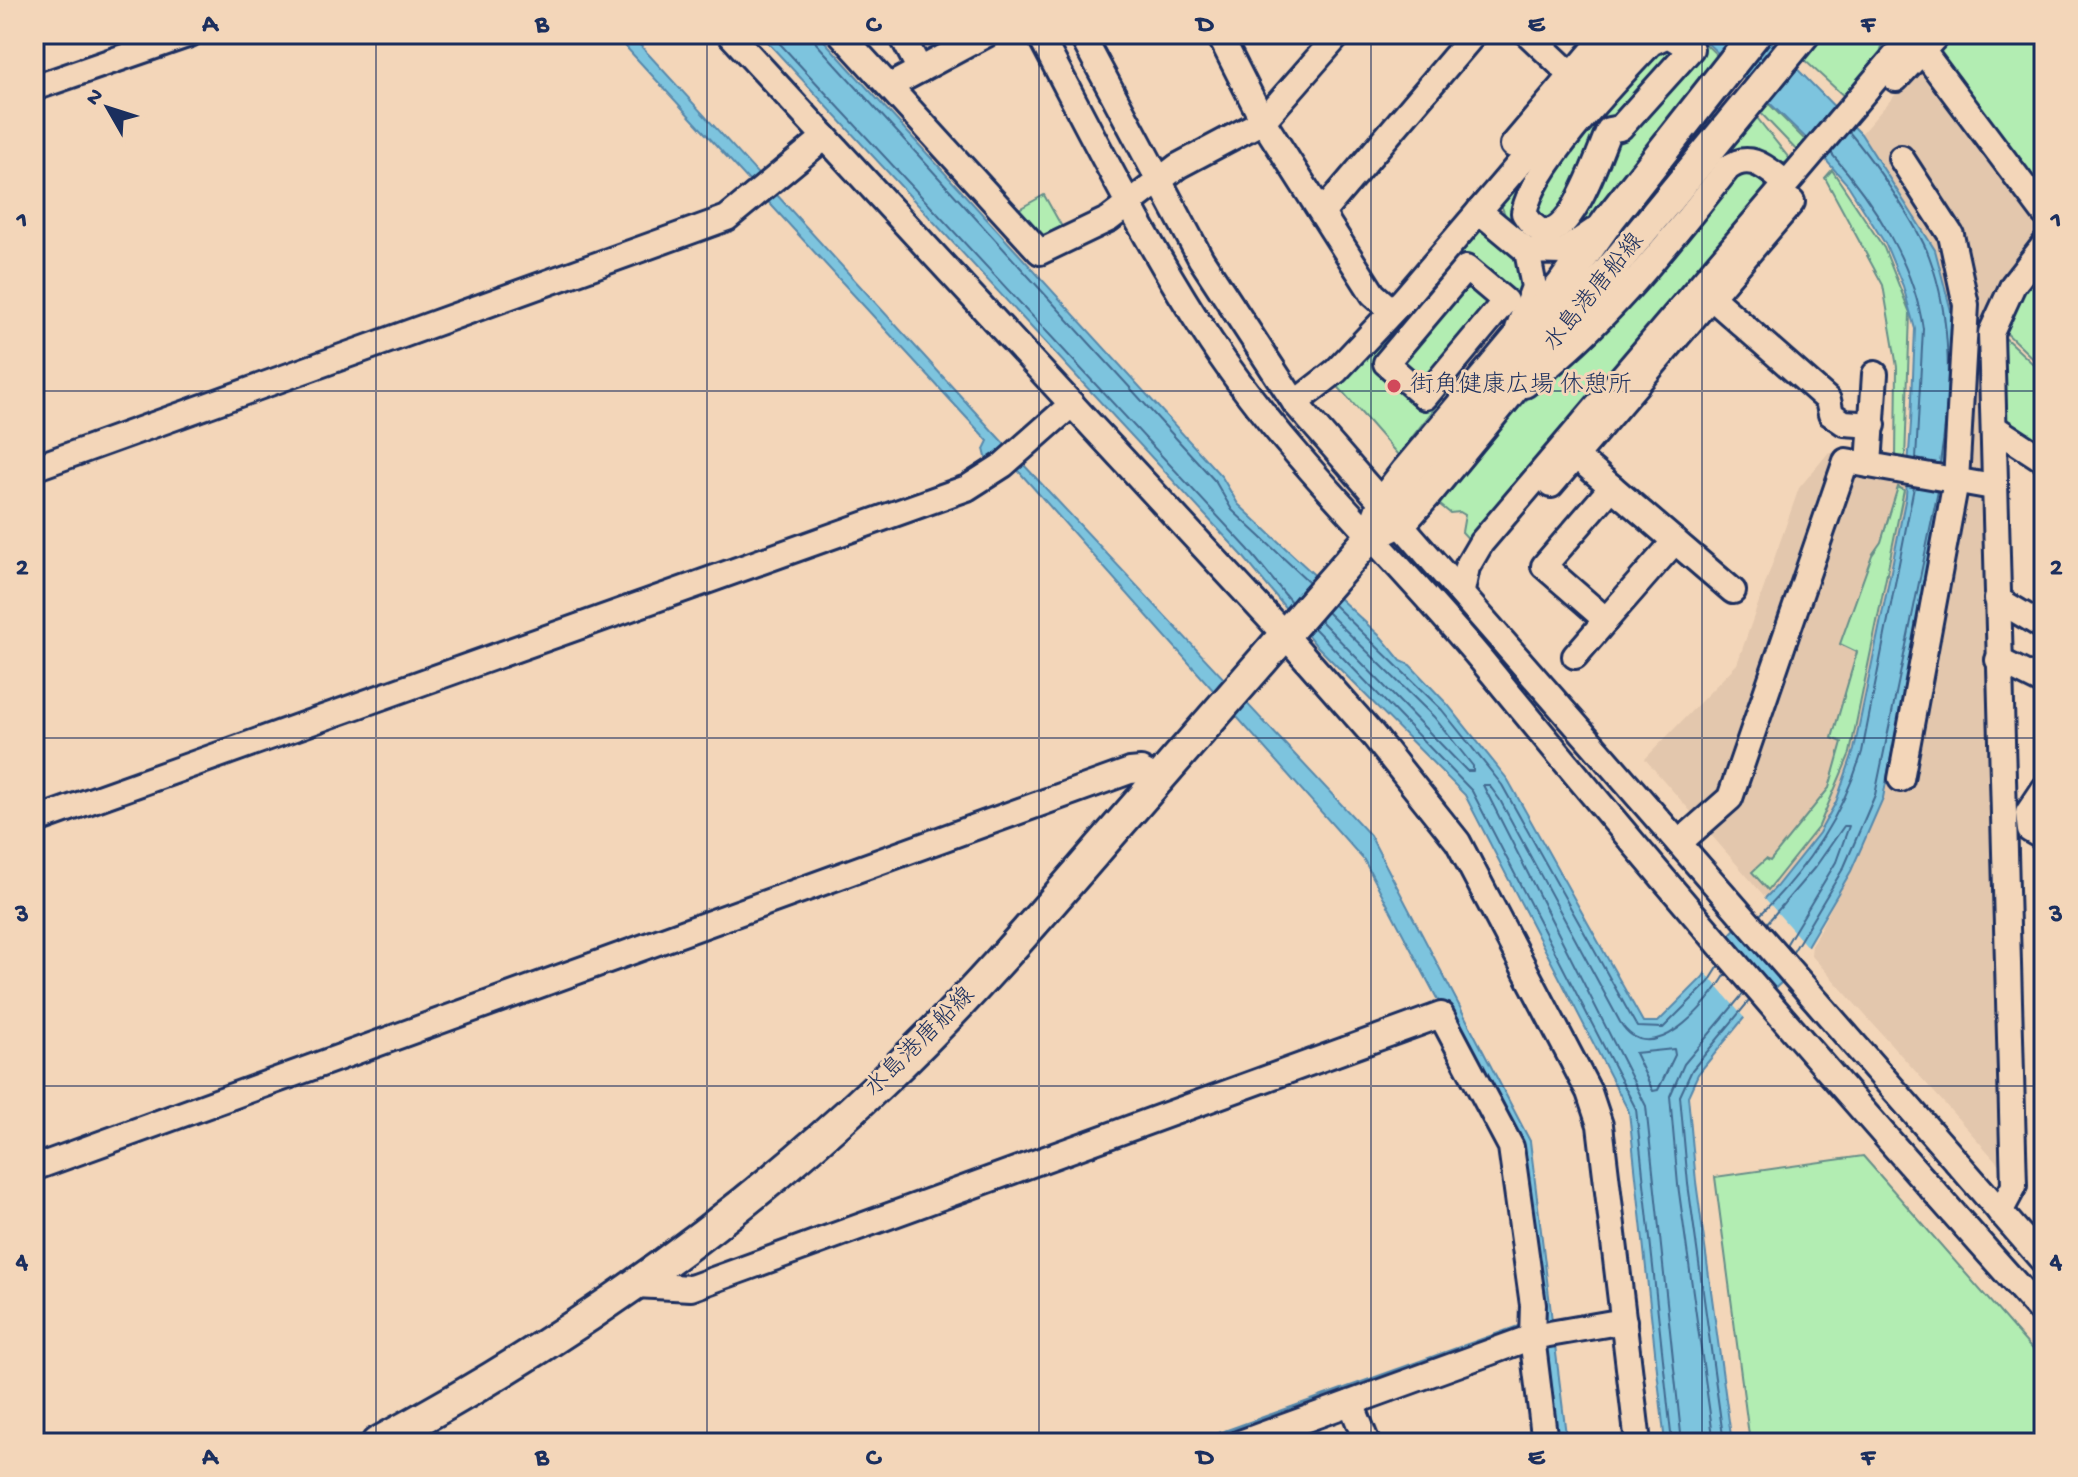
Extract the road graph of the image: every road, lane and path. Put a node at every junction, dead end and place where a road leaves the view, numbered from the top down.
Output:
1 (190, 34) edge
2 (730, 34) edge
3 (841, 34) edge
4 (901, 34) edge
5 (987, 34) edge
6 (1039, 34) edge
7 (1081, 34) edge
8 (1219, 34) edge
9 (1339, 34) edge
10 (1472, 34) edge
11 (1528, 34) edge
12 (1607, 34) edge
13 (1755, 34) edge
14 (1641, 37) edge
15 (1919, 38) edge
16 (1796, 42) edge
17 (920, 70) junction
18 (1578, 82) junction
19 (890, 86) junction
20 (34, 88) edge
21 (1263, 121) junction
22 (825, 137) junction
23 (1901, 158) dead end
24 (1816, 161) junction
25 (1158, 182) junction
26 (1786, 183) junction
27 (1129, 204) junction
28 (1479, 211) junction
29 (1321, 212) junction
30 (2044, 213) edge
31 (1610, 218) junction
32 (2044, 245) edge
33 (1527, 251) junction
34 (1711, 297) junction
35 (1386, 305) junction
36 (1506, 352) junction
37 (1386, 363) joint
38 (1318, 370) dead end
39 (1875, 374) dead end
40 (1510, 397) junction
41 (1295, 403) junction
42 (1072, 404) junction
43 (1873, 425) junction
44 (1995, 428) junction
45 (1569, 450) junction
46 (2044, 460) edge
47 (1869, 465) junction
48 (34, 468) edge
49 (1954, 481) junction
50 (1612, 487) junction
51 (1993, 487) junction
52 (1393, 511) junction
53 (1371, 536) junction
54 (1675, 541) junction
55 (1486, 561) dead end
56 (1462, 591) junction
57 (1733, 591) dead end
58 (1997, 599) junction
59 (1606, 620) junction
60 (2044, 627) edge
61 (1288, 629) junction
62 (1575, 656) dead end
63 (1998, 660) junction
64 (2044, 683) edge
65 (1158, 779) junction
66 (1901, 779) dead end
67 (2044, 789) edge
68 (34, 821) edge
69 (2044, 838) edge
70 (1679, 843) junction
71 (34, 1168) edge
72 (2000, 1212) junction
73 (2044, 1262) edge
74 (636, 1285) junction
75 (2039, 1298) edge
76 (1624, 1321) junction
77 (1538, 1330) junction
78 (1351, 1403) junction
79 (377, 1443) edge
80 (1240, 1443) edge
81 (1367, 1443) edge
82 (1545, 1443) edge
83 (1638, 1443) edge

1 - 20 street
2 - 22 street
3 - 19 street
4 - 17 street
5 - 17 street
6 - 27 street
7 - 25 street
8 - 21 street
9 - 21 street
10 - 29 street
11 - 18 street
12 - 18 street
13 - 31 main road, 水島港唐船線
14 - 14 street
14 - 18 street
15 - 24 street
15 - 30 street
16 - 40 main road, 水島港唐船線
17 - 19 street
18 - 28 street
18 - 35 street
19 - 27 street
21 - 25 street
21 - 29 street
22 - 42 street
22 - 48 street
23 - 49 street
24 - 26 street
24 - 34 street
25 - 27 street
25 - 41 street
26 - 40 street
26 - 45 street
27 - 53 street
28 - 33 street
28 - 35 street
29 - 35 street
31 - 33 street
31 - 36 main road, 水島港唐船線
32 - 44 street
33 - 36 street
34 - 43 street
34 - 45 street
35 - 38 street
35 - 41 street
36 - 52 main road, 水島港唐船線
37 - 37 street
39 - 43 street
40 - 52 main road, 水島港唐船線
41 - 52 street
42 - 61 street
42 - 68 street
43 - 47 street
44 - 46 street
44 - 51 street
45 - 50 street
45 - 55 street
45 - 56 street
47 - 49 street
47 - 70 street
49 - 51 street
49 - 66 street
50 - 54 street
50 - 59 street
51 - 58 street
52 - 53 main road, 水島港唐船線
52 - 56 street
53 - 61 main road, 水島港唐船線
53 - 75 street
54 - 57 street
54 - 59 street
56 - 70 street
58 - 60 street
58 - 63 street
59 - 62 street
61 - 65 main road, 水島港唐船線
61 - 76 street
63 - 64 street
63 - 72 street
65 - 71 street
65 - 74 main road, 水島港唐船線
67 - 69 street
70 - 72 street
72 - 73 street
74 - 77 street
74 - 79 main road, 水島港唐船線
76 - 77 street
76 - 83 street
77 - 78 street
77 - 82 street
78 - 80 street
78 - 81 street

